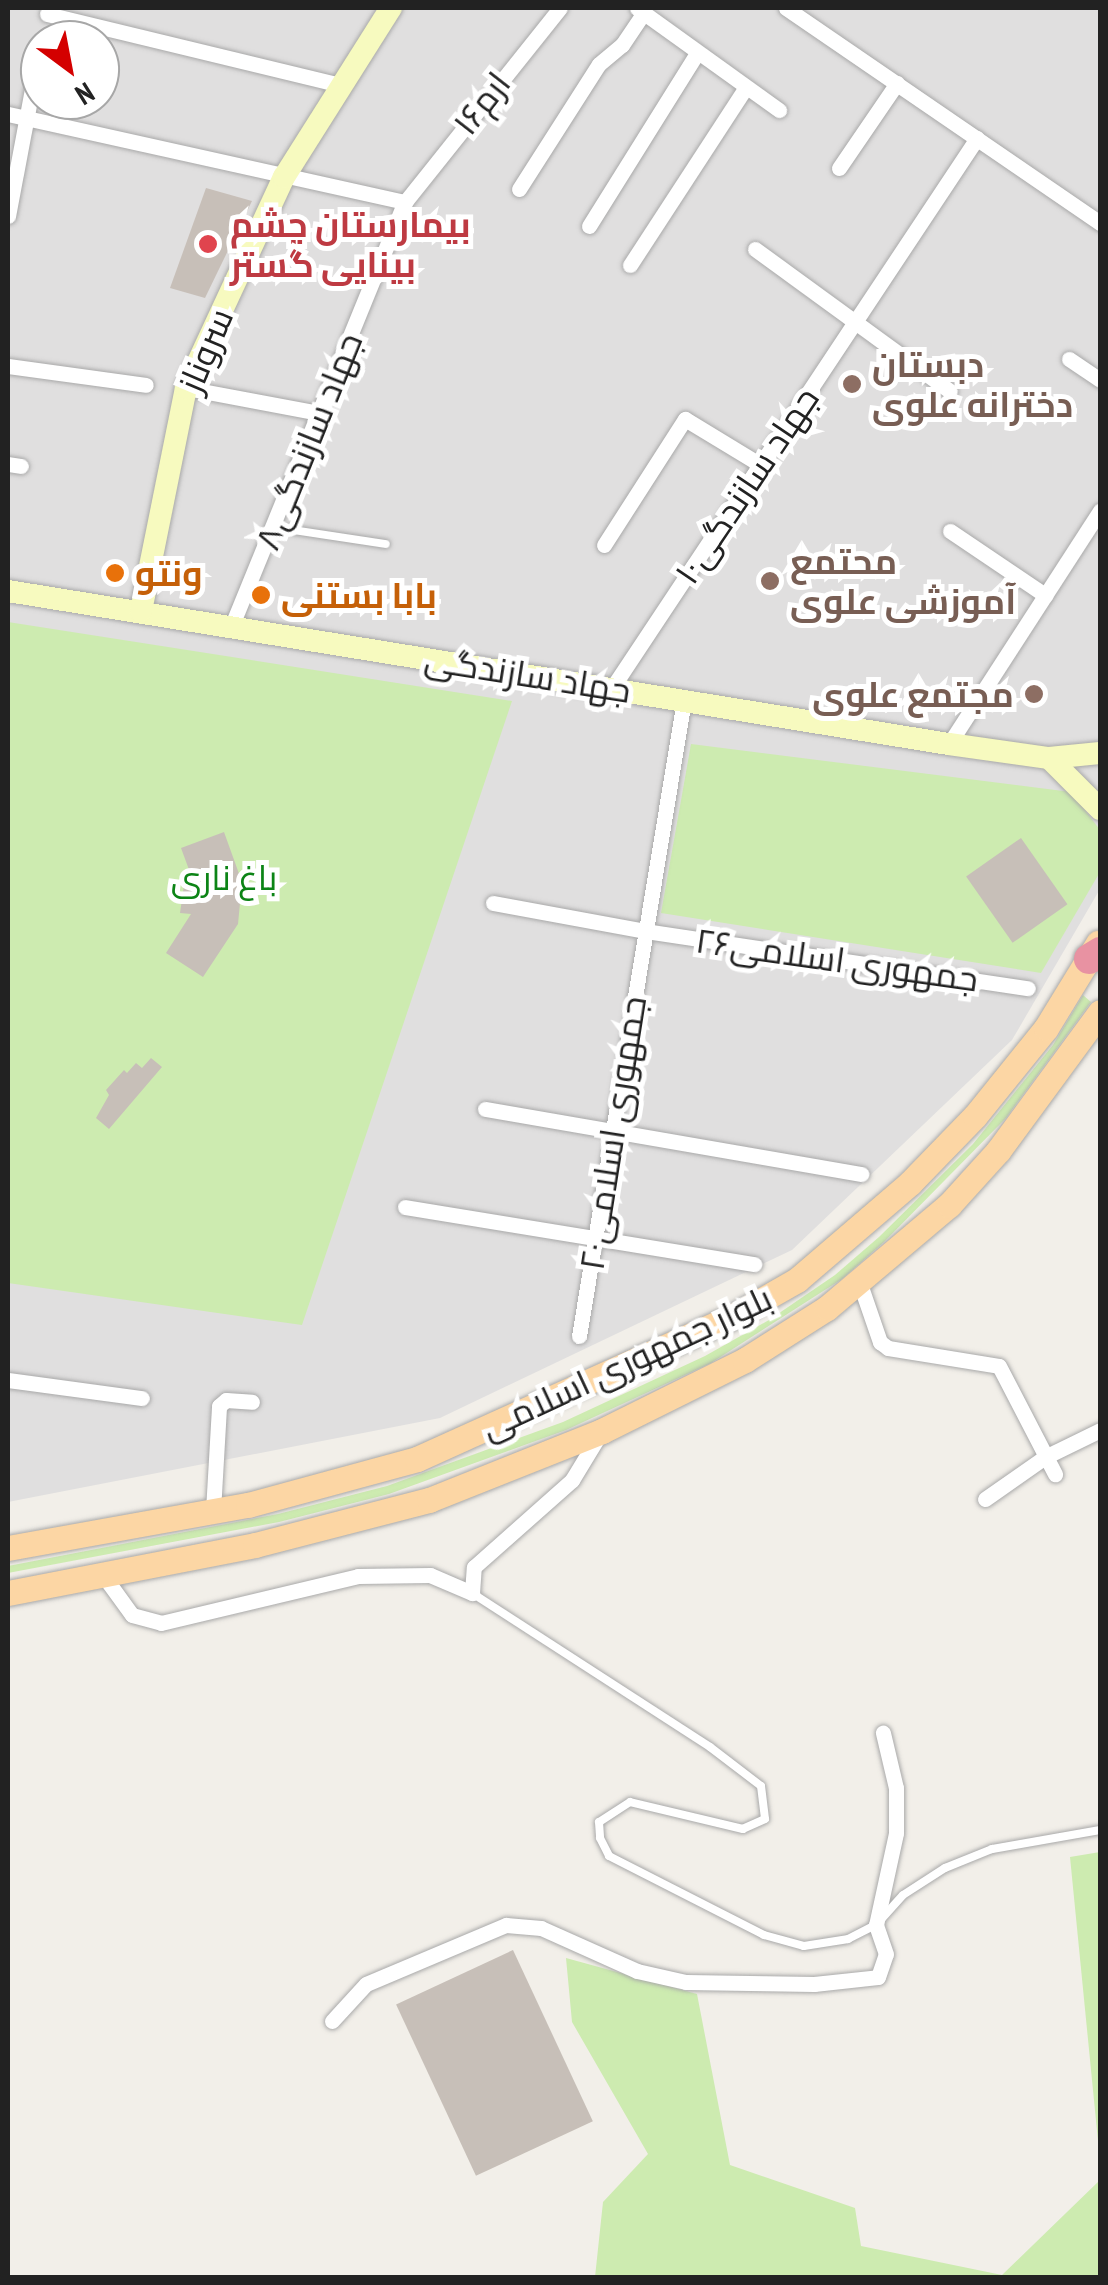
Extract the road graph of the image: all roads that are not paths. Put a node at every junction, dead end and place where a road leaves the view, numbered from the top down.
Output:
1 (392, 8) edge
2 (560, 8) edge
3 (786, 8) edge
4 (47, 11) edge
5 (640, 11) edge
6 (697, 53) junction
7 (897, 83) junction
8 (341, 85) junction
9 (746, 87) junction
10 (778, 110) dead end
11 (26, 120) edge
12 (35, 120) edge
13 (977, 138) junction
14 (839, 168) dead end
15 (284, 177) junction
16 (519, 189) dead end
17 (405, 202) junction
18 (8, 216) edge
19 (1100, 223) edge
20 (589, 226) dead end
21 (755, 249) dead end
22 (630, 266) dead end
23 (854, 322) junction
24 (1069, 358) dead end
25 (8, 366) edge
26 (1100, 380) edge
27 (146, 385) dead end
28 (186, 388) junction
29 (950, 391) dead end
30 (320, 414) junction
31 (759, 464) junction
32 (1100, 511) edge
33 (273, 527) junction
34 (950, 531) dead end
35 (386, 544) dead end
36 (604, 546) dead end
37 (8, 591) edge
38 (1045, 595) junction
39 (141, 611) junction
40 (232, 625) junction
41 (612, 688) junction
42 (684, 700) junction
43 (949, 744) junction
44 (1100, 753) edge
45 (1049, 758) junction
46 (1100, 809) edge
47 (493, 903) dead end
48 (645, 931) junction
49 (1097, 950) edge
50 (1028, 988) dead end
51 (1100, 1012) edge
52 (485, 1109) dead end
53 (612, 1133) junction
54 (862, 1174) dead end
55 (405, 1207) dead end
56 (594, 1241) junction
57 (754, 1264) dead end
58 (859, 1282) junction
59 (579, 1336) dead end
60 (8, 1380) edge
61 (142, 1398) dead end
62 (252, 1402) dead end
63 (1100, 1430) edge
64 (602, 1431) junction
65 (1045, 1457) junction
66 (1055, 1474) dead end
67 (985, 1498) dead end
68 (213, 1511) junction
69 (8, 1548) edge
70 (103, 1575) junction
71 (8, 1593) edge
72 (472, 1593) junction
73 (882, 1733) dead end
74 (1100, 1830) edge
75 (876, 1925) junction
76 (332, 2022) dead end

1 - 8 main road, سروناز
2 - 17 street, ارم۱۶
3 - 7 street
4 - 8 street
5 - 6 street
5 - 16 street
6 - 9 street
6 - 20 street
7 - 13 street
7 - 14 street
8 - 15 main road, سروناز
9 - 10 street
9 - 22 street
11 - 18 street
12 - 15 street
13 - 19 street
13 - 23 street, جهاد سازندگی۱۰
15 - 17 street
15 - 28 main road, سروناز
17 - 30 street, جهاد سازندگی۸
21 - 23 street
23 - 29 street
23 - 31 street, جهاد سازندگی۱۰
24 - 26 street
25 - 27 street
28 - 30 street
28 - 39 main road, سروناز
30 - 33 street, جهاد سازندگی۸
31 - 36 street
31 - 41 street, جهاد سازندگی۱۰
32 - 38 street
33 - 35 lane
33 - 40 street, جهاد سازندگی۸
34 - 38 street
37 - 39 main road, جهاد سازندگی
38 - 43 street
39 - 40 main road, جهاد سازندگی
40 - 41 main road, جهاد سازندگی
41 - 42 main road, جهاد سازندگی
42 - 43 main road, جهاد سازندگی
42 - 48 street, جمهوری اسلامی۲۰
43 - 45 main road, جهاد سازندگی
44 - 45 main road, جهاد سازندگی
45 - 46 main road
47 - 48 street, جمهوری اسلامی۲۶
48 - 50 street, جمهوری اسلامی۲۶
48 - 53 street, جمهوری اسلامی۲۰
49 - 68 main road, بلوار جمهوری اسلامی
51 - 58 main road, بلوار جمهوری اسلامی
52 - 53 street
53 - 54 street
53 - 56 street, جمهوری اسلامی۲۰
55 - 56 street
56 - 57 street
56 - 59 street, جمهوری اسلامی۲۰
58 - 64 main road, بلوار جمهوری اسلامی
58 - 65 street
60 - 61 street
62 - 68 street
63 - 65 street
64 - 70 main road, بلوار جمهوری اسلامی
64 - 72 street
65 - 66 street
65 - 67 street
68 - 69 main road, بلوار جمهوری اسلامی
70 - 71 main road, بلوار جمهوری اسلامی
70 - 72 street
72 - 75 lane
73 - 75 street
74 - 75 lane
75 - 76 street

